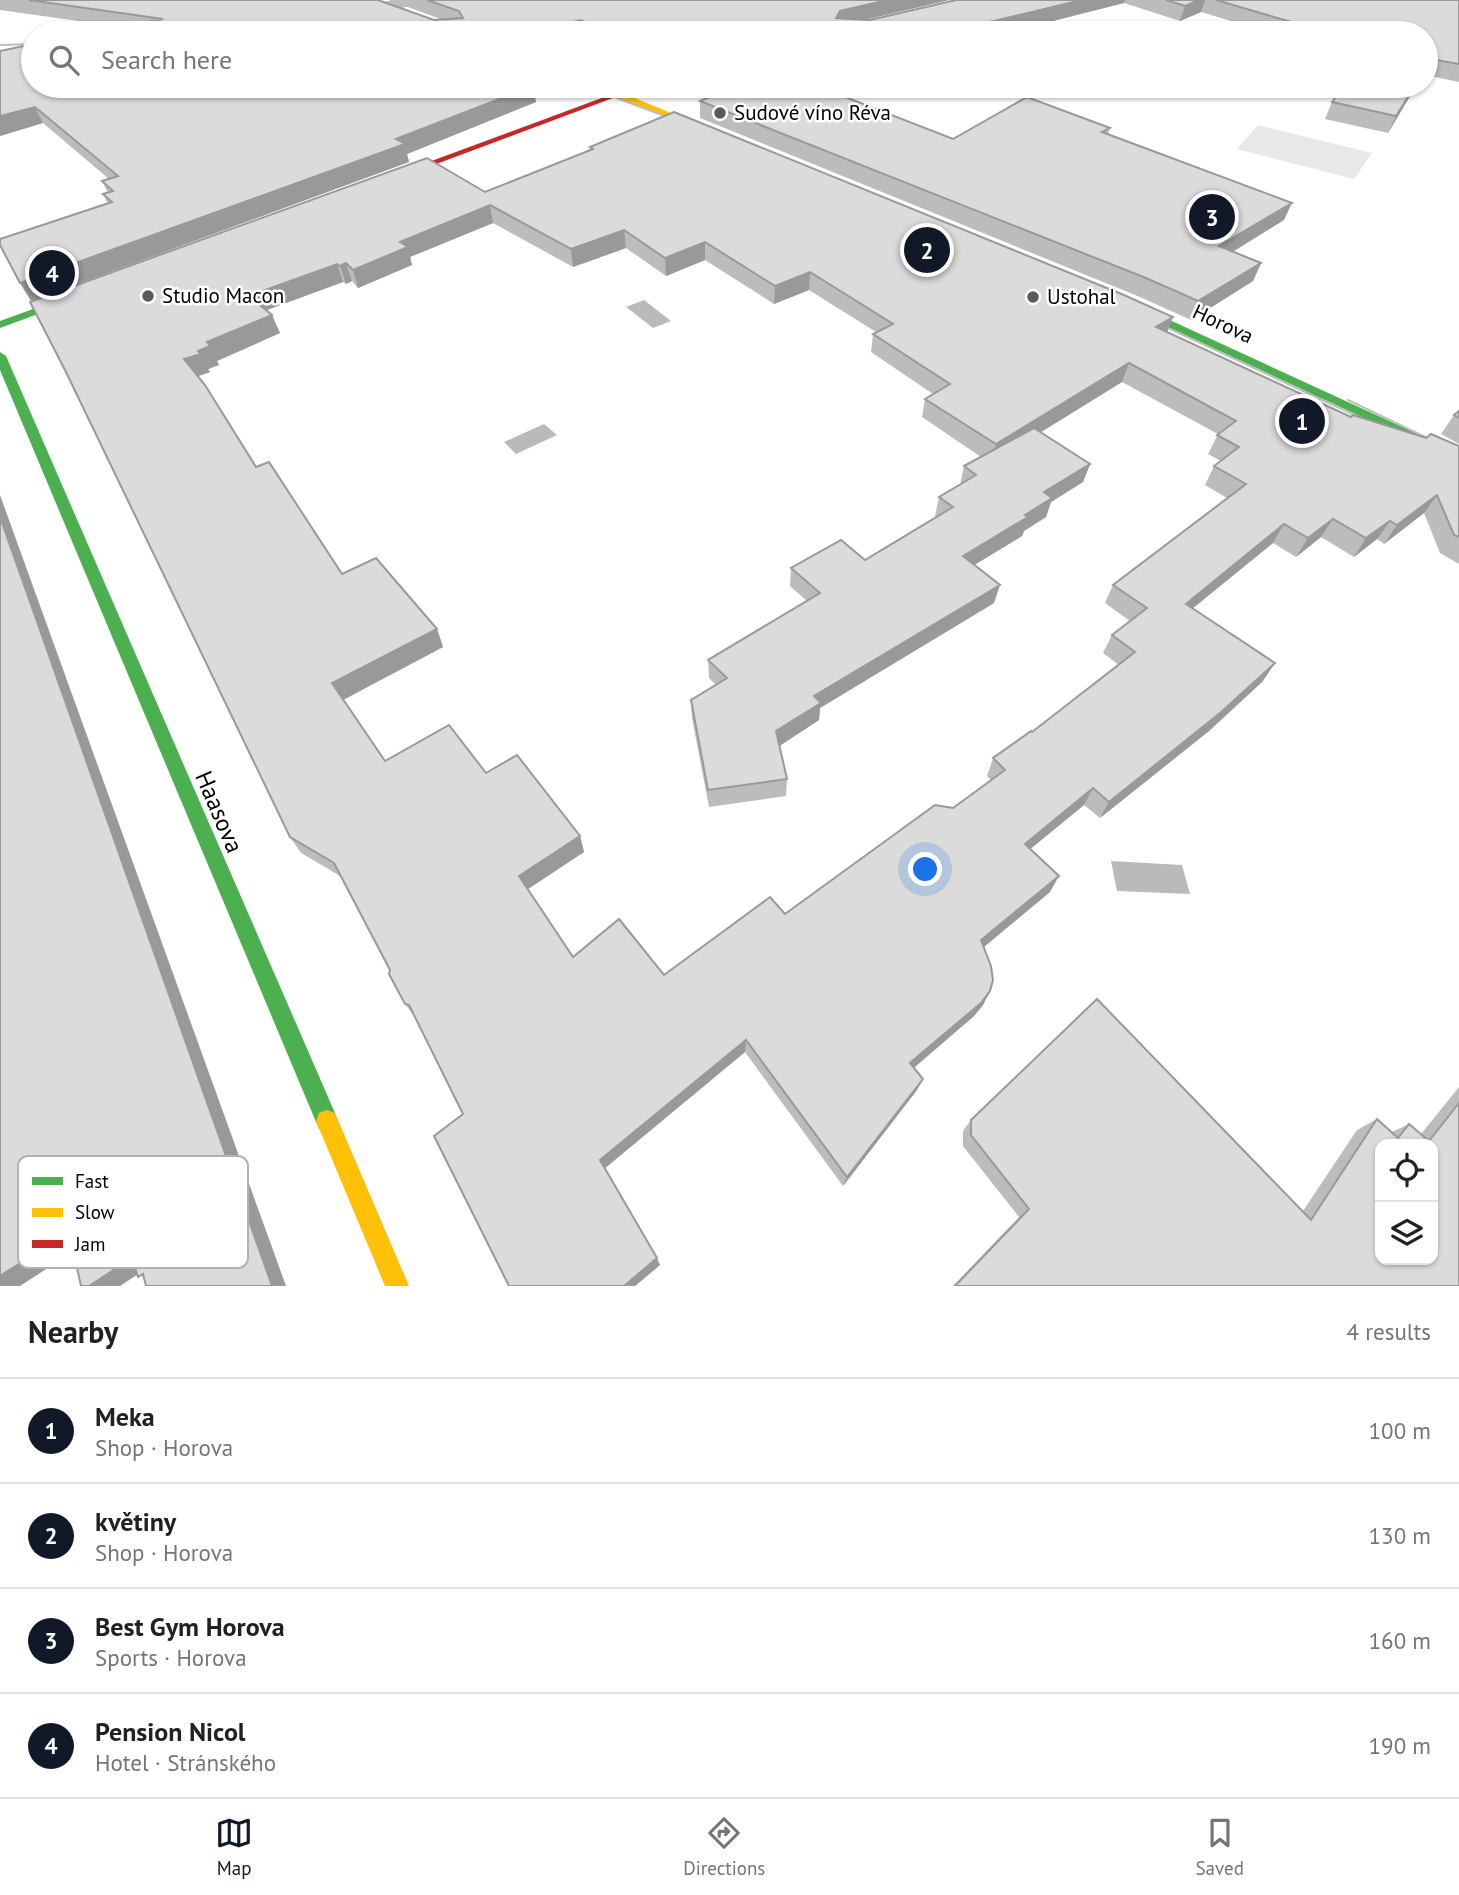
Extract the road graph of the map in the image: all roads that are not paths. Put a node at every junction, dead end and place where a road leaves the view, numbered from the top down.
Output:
1 (365, 0) edge
2 (412, 0) edge
3 (386, 7) junction
4 (420, 20) edge
5 (602, 98) edge
6 (627, 98) edge
7 (730, 140) edge
8 (373, 184) edge
9 (103, 286) edge
10 (1105, 295) edge
11 (0, 325) edge
12 (0, 356) edge
13 (1459, 458) edge
14 (397, 1286) edge

1 - 3 street
2 - 3 street
3 - 4 street
5 - 8 street
6 - 7 street
9 - 11 street
10 - 13 street, Horova
12 - 14 street, Haasova

